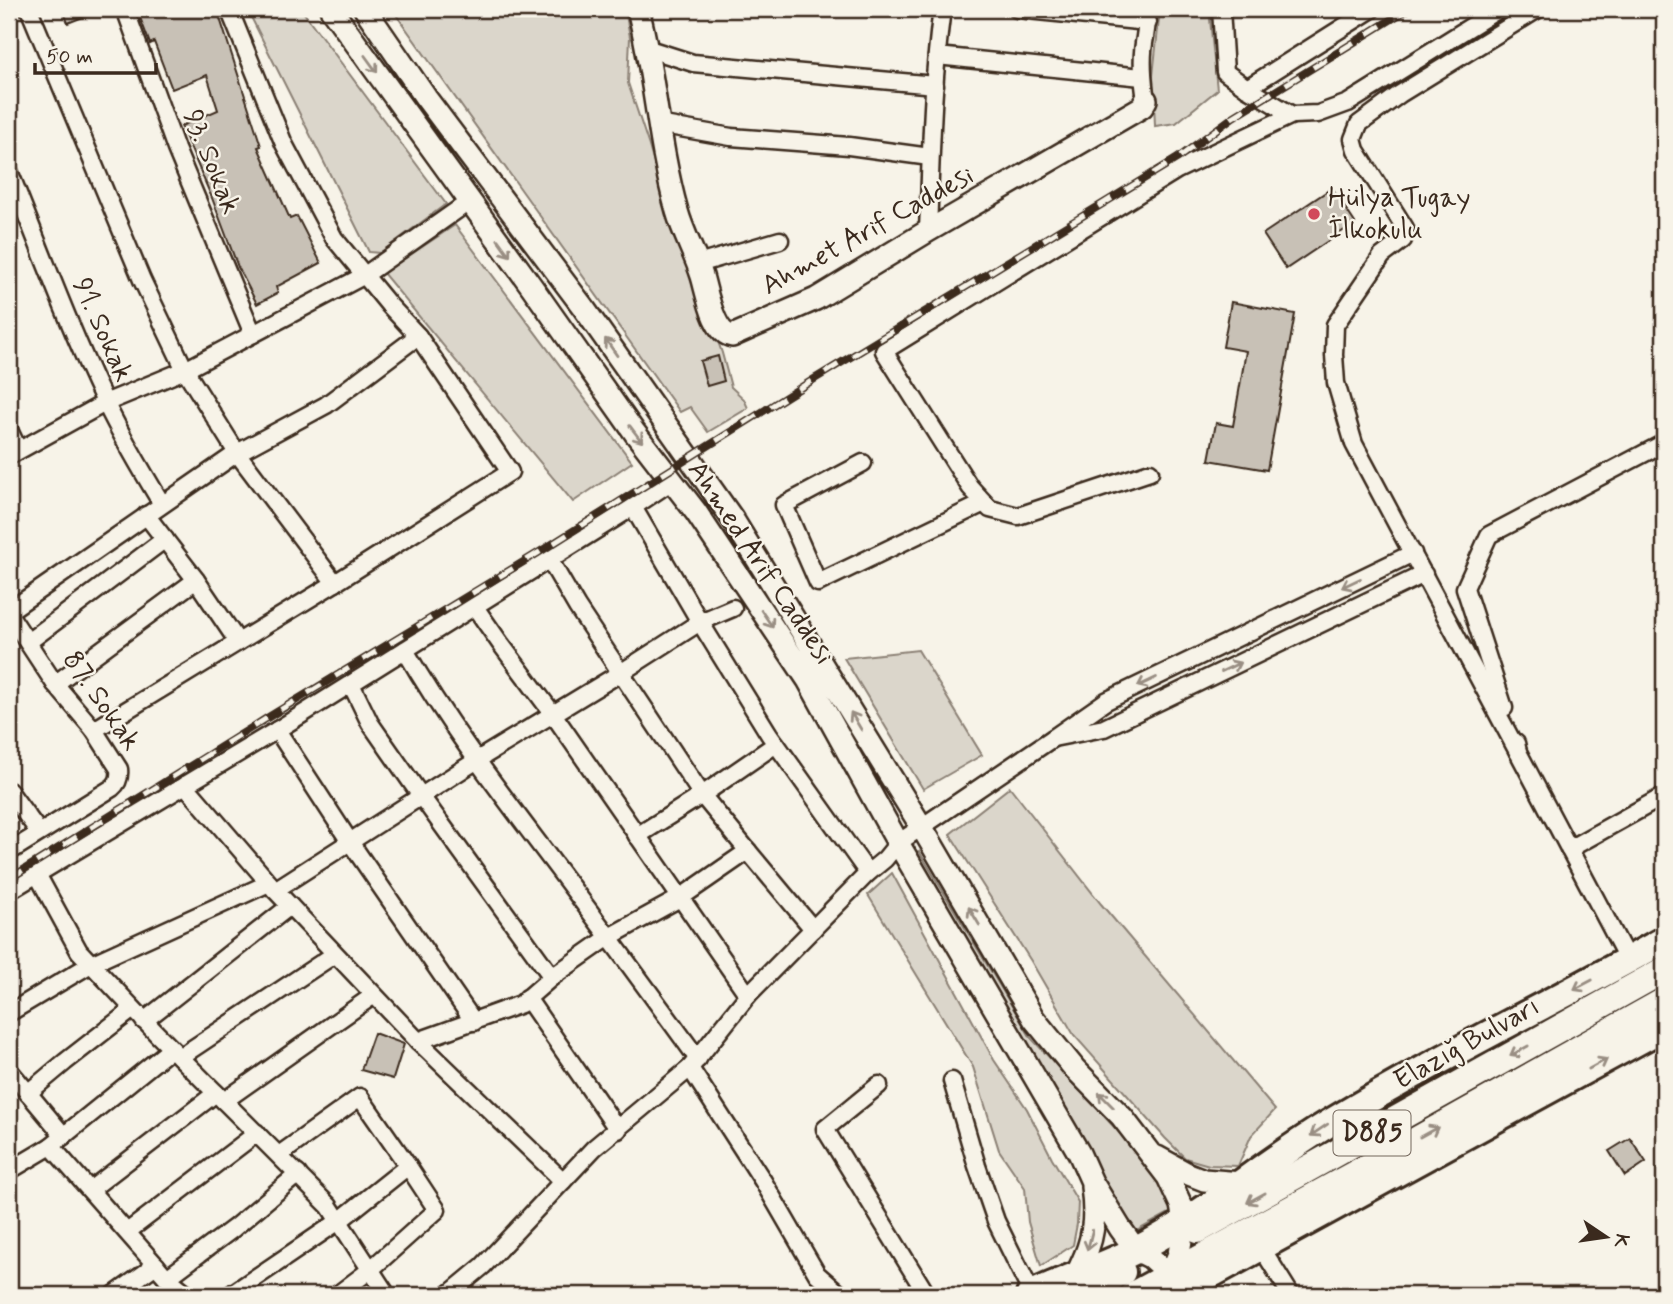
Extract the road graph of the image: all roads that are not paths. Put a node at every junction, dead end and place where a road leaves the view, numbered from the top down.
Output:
1 (29, 9) edge
2 (125, 9) edge
3 (229, 9) edge
4 (331, 9) edge
5 (365, 9) edge
6 (638, 9) edge
7 (942, 9) edge
8 (1017, 9) edge
9 (1221, 9) edge
10 (1372, 9) edge
11 (1499, 9) edge
12 (1538, 9) edge
13 (1147, 15) edge
14 (646, 48) junction
15 (937, 56) junction
16 (1142, 77) junction
17 (935, 85) junction
18 (1247, 88) junction
19 (1146, 100) joint
20 (1293, 116) junction
21 (658, 124) junction
22 (930, 157) junction
23 (9, 171) edge
24 (470, 201) junction
25 (15, 205) edge
26 (928, 231) junction
27 (780, 240) dead end
28 (698, 264) junction
29 (365, 275) junction
30 (253, 334) junction
31 (418, 337) junction
32 (185, 370) junction
33 (105, 403) junction
34 (9, 430) edge
35 (1664, 443) edge
36 (14, 452) edge
37 (237, 453) junction
38 (863, 463) dead end
39 (1150, 472) dead end
40 (672, 481) junction
41 (984, 503) junction
42 (162, 504) junction
43 (633, 507) junction
44 (146, 515) junction
45 (165, 539) junction
46 (1413, 553) junction
47 (549, 559) junction
48 (1424, 574) junction
49 (196, 580) junction
50 (335, 583) junction
51 (475, 607) junction
52 (733, 607) dead end
53 (9, 612) edge
54 (700, 622) junction
55 (28, 642) junction
56 (238, 642) junction
57 (405, 650) junction
58 (622, 672) junction
59 (55, 684) junction
60 (351, 684) junction
61 (553, 714) junction
62 (94, 730) junction
63 (277, 730) junction
64 (1053, 738) junction
65 (776, 744) junction
66 (1518, 752) junction
67 (476, 761) junction
68 (185, 785) junction
69 (9, 791) edge
70 (702, 795) junction
71 (421, 796) junction
72 (1664, 796) edge
73 (921, 826) junction
74 (39, 832) junction
75 (637, 836) junction
76 (350, 842) junction
77 (898, 843) junction
78 (1569, 849) junction
79 (748, 851) junction
80 (9, 852) edge
81 (868, 873) junction
82 (37, 874) junction
83 (272, 887) junction
84 (9, 891) edge
85 (680, 898) junction
86 (290, 906) junction
87 (813, 929) junction
88 (610, 937) junction
89 (1664, 940) edge
90 (335, 954) junction
91 (1628, 960) junction
92 (91, 964) junction
93 (1664, 970) edge
94 (552, 977) junction
95 (374, 995) junction
96 (748, 995) junction
97 (527, 998) junction
98 (1664, 1001) edge
99 (1664, 1009) edge
100 (9, 1013) edge
101 (139, 1015) junction
102 (1631, 1019) junction
103 (474, 1022) junction
104 (1664, 1027) edge
105 (418, 1041) junction
106 (176, 1053) junction
107 (694, 1063) junction
108 (9, 1070) edge
109 (952, 1081) dead end
110 (879, 1085) dead end
111 (28, 1093) junction
112 (220, 1097) junction
113 (618, 1130) junction
114 (257, 1133) junction
115 (58, 1141) junction
116 (1149, 1152) junction
117 (279, 1156) junction
118 (408, 1166) junction
119 (9, 1171) edge
120 (298, 1174) junction
121 (563, 1181) junction
122 (1092, 1182) junction
123 (1241, 1183) junction
124 (90, 1190) junction
125 (339, 1221) junction
126 (1183, 1231) junction
127 (127, 1232) junction
128 (1261, 1247) junction
129 (1143, 1253) junction
130 (156, 1265) junction
131 (370, 1270) junction
132 (167, 1278) junction
133 (1171, 1285) edge
134 (1075, 1289) edge
135 (114, 1295) edge
136 (189, 1295) edge
137 (230, 1295) edge
138 (337, 1295) edge
139 (387, 1295) edge
140 (448, 1295) edge
141 (841, 1295) edge
142 (927, 1295) edge
143 (1031, 1295) edge
144 (1133, 1295) edge
145 (1292, 1295) edge

1 - 32 street
2 - 30 street, 93. Sokak
3 - 29 street
4 -> 24 street, Ahmed Arif Caddesi
73 -> 5 street, Ahmed Arif Caddesi
6 - 14 street, Ahmet Arif Caddesi
7 - 15 street
8 - 13 street
9 - 18 street
10 - 18 street
11 - 20 street
12 - 46 street
13 - 16 street
14 - 17 street
14 - 21 street, Ahmet Arif Caddesi
15 - 16 street
15 - 17 street
16 - 19 street
17 - 22 street
18 - 20 street
19 - 26 street, Ahmet Arif Caddesi
20 - 41 street
21 - 22 street
21 - 28 street, Ahmet Arif Caddesi
22 - 26 street
23 - 25 street, 91. Sokak
24 - 29 street
24 -> 40 street, Ahmed Arif Caddesi
25 - 33 street, 91. Sokak
26 - 28 street, Ahmet Arif Caddesi
27 - 28 street
29 - 30 street
29 - 31 street
30 - 32 street
31 - 37 street
31 - 50 street
32 - 33 street
32 - 37 street
33 - 36 street
33 - 42 street, 91. Sokak
34 - 36 street
35 - 66 street
37 - 42 street
37 - 50 street
38 - 41 street
39 - 41 street
40 - 43 street
40 -> 77 street, Ahmed Arif Caddesi
42 - 44 street
43 - 47 street
43 - 54 street
44 - 45 street
44 - 53 street
45 - 49 street
45 - 55 street
46 - 48 street
46 -> 64 street
47 - 51 street
47 - 58 street
64 -> 48 street
48 - 66 street
49 - 56 street
49 - 59 street
50 - 56 street
51 - 57 street
51 - 61 street
52 - 54 street
53 - 55 street, 87. Sokak
54 - 58 street
54 - 65 street
55 - 59 street, 87. Sokak
56 - 62 street
57 - 60 street
57 - 67 street
58 - 61 street
58 - 70 street
59 - 62 street, 87. Sokak
60 - 63 street
60 - 71 street
61 - 67 street
61 - 75 street
62 - 74 street, 87. Sokak
63 - 68 street
63 - 76 street
64 - 73 street
65 - 70 street
65 - 81 street
66 - 78 street
67 - 71 street
67 - 88 street
68 - 82 street
68 - 83 street
69 - 74 street
70 - 75 street
70 - 79 street
71 - 76 street
71 - 94 street
72 - 78 street
73 - 77 street
116 -> 73 street, Ahmed Arif Caddesi
74 - 80 street, 87. Sokak
75 - 85 street
76 - 83 street
76 - 103 street
77 - 81 street
77 - 122 street, Ahmed Arif Caddesi
78 - 91 street
79 - 85 street
79 - 87 street
81 - 87 street
82 - 84 street
82 - 92 street
83 - 86 street
83 - 92 street
85 - 88 street
85 - 96 street
86 - 90 street
86 - 101 street
87 - 96 street
88 - 94 street
88 - 107 street
89 - 91 highway
90 - 95 street
90 - 106 street
91 -> 123 highway
92 - 100 street
92 - 101 street
93 -> 126 highway, Elazığ Bulvarı / D885
94 - 97 street
95 - 105 street
95 - 112 street
96 - 107 street
97 - 103 street
97 - 113 street
98 - 102 highway, Elazığ Bulvarı / D885
99 - 102 highway
101 - 106 street
101 - 111 street
133 -> 102 highway, Elazığ Bulvarı / D885
103 - 105 street
128 -> 104 highway
105 - 121 street
106 - 112 street
106 - 115 street
107 - 113 street
107 - 141 street
108 - 111 street
109 - 143 street
110 - 142 street
111 - 115 street
112 - 114 street
112 - 124 street
113 - 121 street
114 - 117 street
114 - 127 street
115 - 119 street
115 - 124 street
116 - 123 street, Ahmed Arif Caddesi
116 - 126 street, Ahmed Arif Caddesi
117 - 118 street
117 - 120 street
118 - 125 street
118 - 131 street
120 - 125 street
120 - 132 street
121 - 140 street
122 - 129 street, Ahmed Arif Caddesi
122 -> 134 street, Ahmed Arif Caddesi
123 - 126 highway
124 - 127 street
125 - 131 street
125 - 137 street
126 - 129 highway, Elazığ Bulvarı / D885
126 - 133 street
127 - 130 street
128 - 133 highway
128 - 145 street
129 - 133 street, Ahmed Arif Caddesi
129 - 134 highway, Elazığ Bulvarı / D885
130 - 132 street
130 - 135 street
131 - 138 street
131 - 139 street
132 - 136 street
133 - 144 highway, Elazığ Bulvarı / D885
134 - 143 highway, Elazığ Bulvarı

